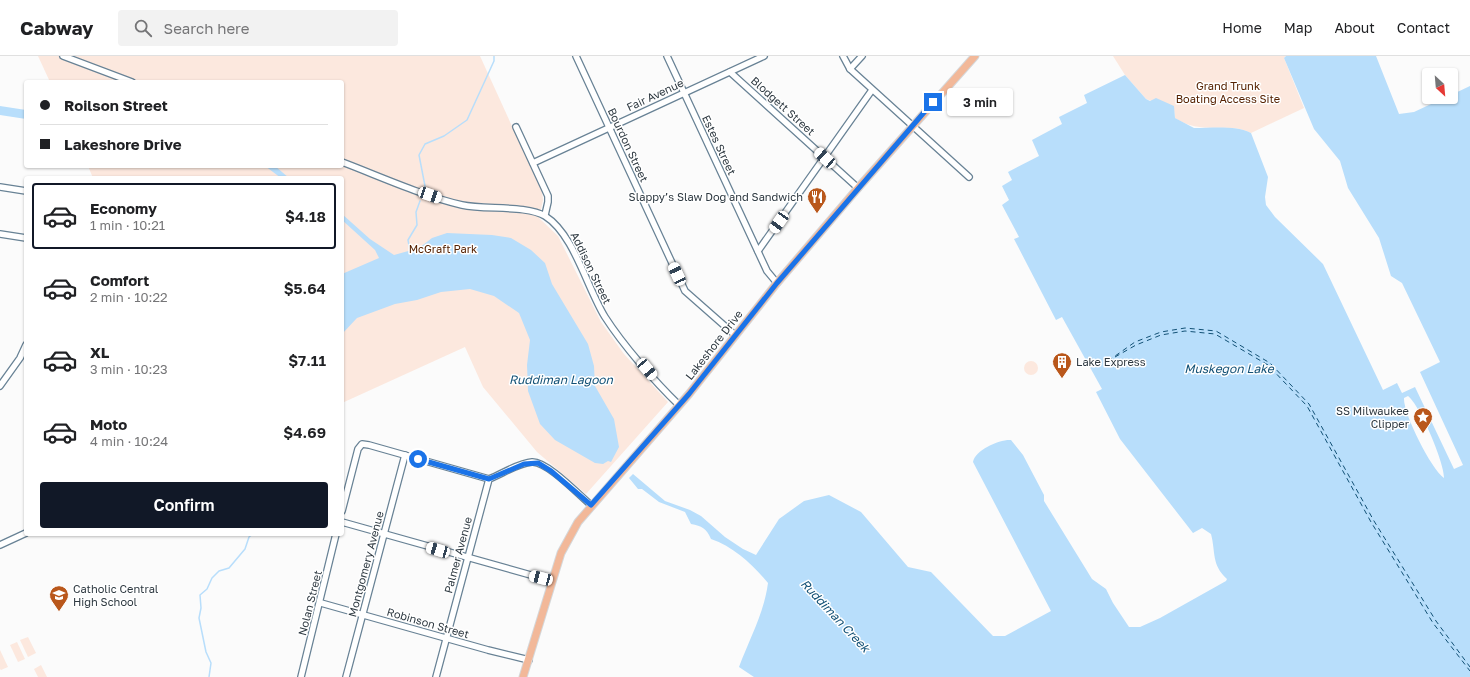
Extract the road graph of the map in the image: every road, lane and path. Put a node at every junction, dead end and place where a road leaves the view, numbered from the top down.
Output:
1 (63, 56) edge
2 (576, 56) edge
3 (667, 56) edge
4 (764, 56) edge
5 (843, 56) edge
6 (862, 56) edge
7 (975, 56) edge
8 (758, 57) edge
9 (850, 69) junction
10 (730, 72) junction
11 (127, 80) edge
12 (872, 90) junction
13 (684, 93) junction
14 (912, 126) junction
15 (516, 127) dead end
16 (609, 127) junction
17 (825, 158) junction
18 (344, 163) edge
19 (533, 163) junction
20 (969, 177) dead end
21 (0, 187) edge
22 (858, 188) junction
23 (24, 191) edge
24 (545, 216) junction
25 (0, 234) edge
26 (24, 238) edge
27 (758, 251) junction
28 (777, 283) junction
29 (735, 336) junction
30 (24, 349) edge
31 (0, 386) edge
32 (680, 405) junction
33 (405, 455) junction
34 (489, 479) junction
35 (344, 503) edge
36 (591, 505) junction
37 (344, 523) edge
38 (24, 534) edge
39 (384, 534) junction
40 (336, 536) edge
41 (0, 545) edge
42 (468, 558) junction
43 (552, 581) junction
44 (321, 603) junction
45 (362, 614) junction
46 (446, 638) junction
47 (529, 660) junction
48 (301, 677) edge
49 (346, 677) edge
50 (436, 677) edge
51 (523, 677) edge

1 - 11 street
2 - 16 street, Bourdon Street
3 - 13 street, Estes Street
4 - 8 street, Fair Avenue
5 - 9 street
6 - 9 street
7 - 14 main road, Lakeshore Drive
8 - 10 street, Fair Avenue
9 - 12 street
10 - 13 street, Fair Avenue
10 - 17 street, Blodgett Street
12 - 14 street
12 - 17 street
13 - 16 street, Fair Avenue
13 - 27 street, Estes Street
14 - 20 street
14 - 22 main road, Lakeshore Drive
15 - 19 street
16 - 19 street, Fair Avenue
16 - 29 street, Bourdon Street
17 - 22 street, Blodgett Street
17 - 27 street
18 - 24 street
19 - 24 street
21 - 23 street
22 - 28 main road, Lakeshore Drive
24 - 32 street, Addison Street
25 - 26 street
27 - 28 street, Estes Street
28 - 29 main road, Lakeshore Drive
29 - 32 main road, Lakeshore Drive
30 - 31 street
32 - 36 main road, Lakeshore Drive
33 - 34 street
33 - 35 street
33 - 39 street, Montgomery Avenue
34 - 36 street
34 - 42 street, Palmer Avenue
36 - 43 main road, Lakeshore Drive
37 - 39 street
38 - 41 street
39 - 42 street
39 - 45 street, Montgomery Avenue
40 - 44 street, Nolan Street
42 - 43 street
42 - 46 street, Palmer Avenue
43 - 47 main road, Lakeshore Drive
44 - 45 street, Robinson Street
44 - 48 street, Nolan Street
45 - 46 street, Robinson Street
45 - 49 street, Montgomery Avenue
46 - 47 street, Robinson Street
46 - 50 street, Palmer Avenue
47 - 51 main road, Lakeshore Drive

